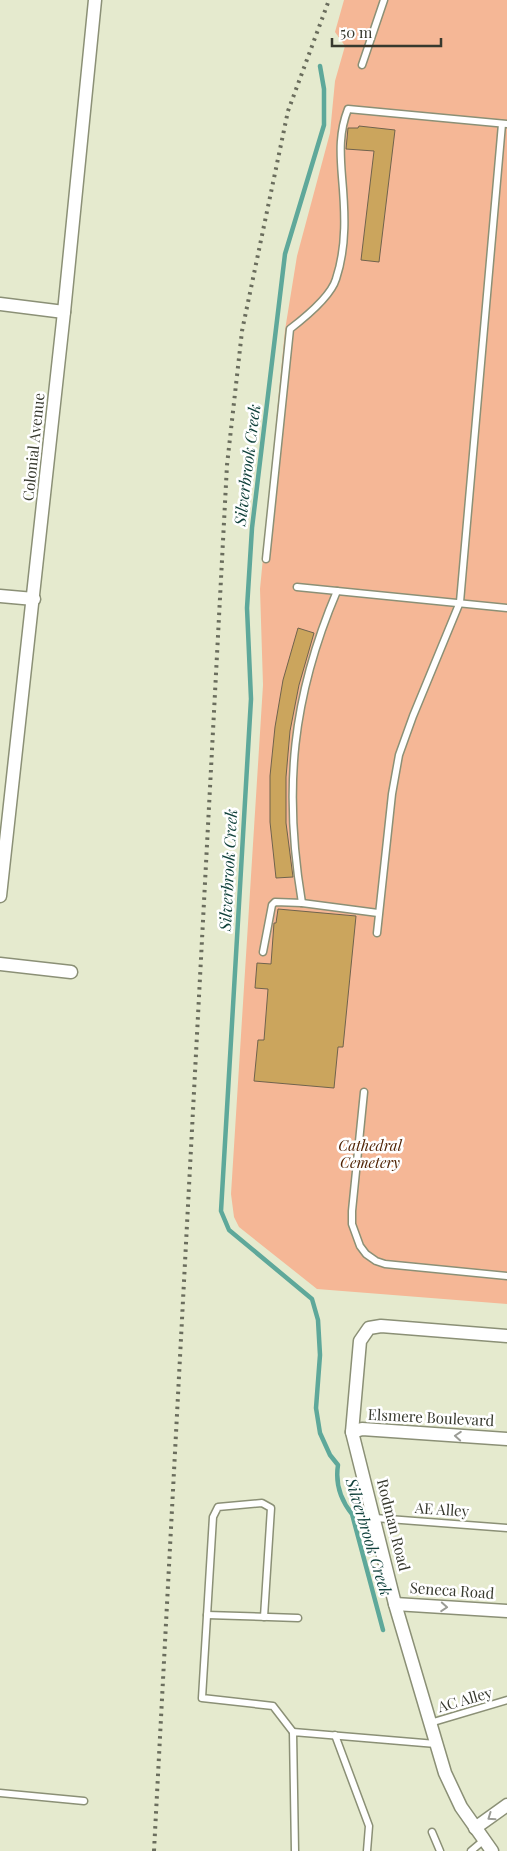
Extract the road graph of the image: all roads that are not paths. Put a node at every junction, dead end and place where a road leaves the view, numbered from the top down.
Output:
1 (95, 0) edge
2 (384, 0) edge
3 (362, 65) dead end
4 (505, 124) edge
5 (0, 304) edge
6 (64, 312) junction
7 (266, 559) dead end
8 (297, 587) dead end
9 (336, 591) junction
10 (0, 596) edge
11 (34, 599) junction
12 (460, 602) junction
13 (507, 608) edge
14 (0, 896) edge
15 (302, 902) junction
16 (378, 913) junction
17 (377, 933) dead end
18 (264, 952) dead end
19 (0, 964) edge
20 (71, 972) dead end
21 (364, 1092) dead end
22 (507, 1276) edge
23 (507, 1336) edge
24 (352, 1432) junction
25 (507, 1439) edge
26 (375, 1518) junction
27 (507, 1528) edge
28 (396, 1604) junction
29 (507, 1611) edge
30 (208, 1615) junction
31 (264, 1617) junction
32 (298, 1618) dead end
33 (507, 1700) edge
34 (430, 1723) junction
35 (293, 1732) junction
36 (335, 1735) junction
37 (436, 1744) junction
38 (0, 1793) edge
39 (84, 1802) dead end
40 (507, 1806) edge
41 (475, 1828) junction
42 (432, 1832) dead end
43 (484, 1840) junction
44 (295, 1851) edge
45 (367, 1851) edge
46 (440, 1851) edge
47 (471, 1851) edge
48 (492, 1851) edge

1 - 6 street, Colonial Avenue
2 - 3 lane
4 - 7 lane
4 - 12 lane
5 - 6 street
6 - 11 street, Colonial Avenue
8 - 9 lane
9 - 12 lane
9 - 15 lane
10 - 11 street
11 - 14 street, Colonial Avenue
12 - 13 lane
12 - 16 lane
15 - 16 lane
15 - 18 lane
16 - 17 lane
19 - 20 street
21 - 22 lane
23 - 24 street, Rodman Road
25 -> 24 street, Elsmere Boulevard
24 - 26 street, Rodman Road
26 - 27 lane, AE Alley
26 - 28 street, Rodman Road
28 -> 29 street, Seneca Road
28 - 34 street, Rodman Road
30 - 31 lane
30 - 31 lane
30 - 35 lane
31 - 32 lane
33 - 34 lane, AC Alley
34 - 37 street, Rodman Road
35 - 36 lane
35 - 44 lane
36 - 37 lane
36 - 45 lane
37 - 41 street, Rodman Road
38 - 39 lane
40 -> 41 street
41 - 43 street, Rodman Road
42 - 46 lane
43 - 47 lane
43 - 48 street, Rodman Road

